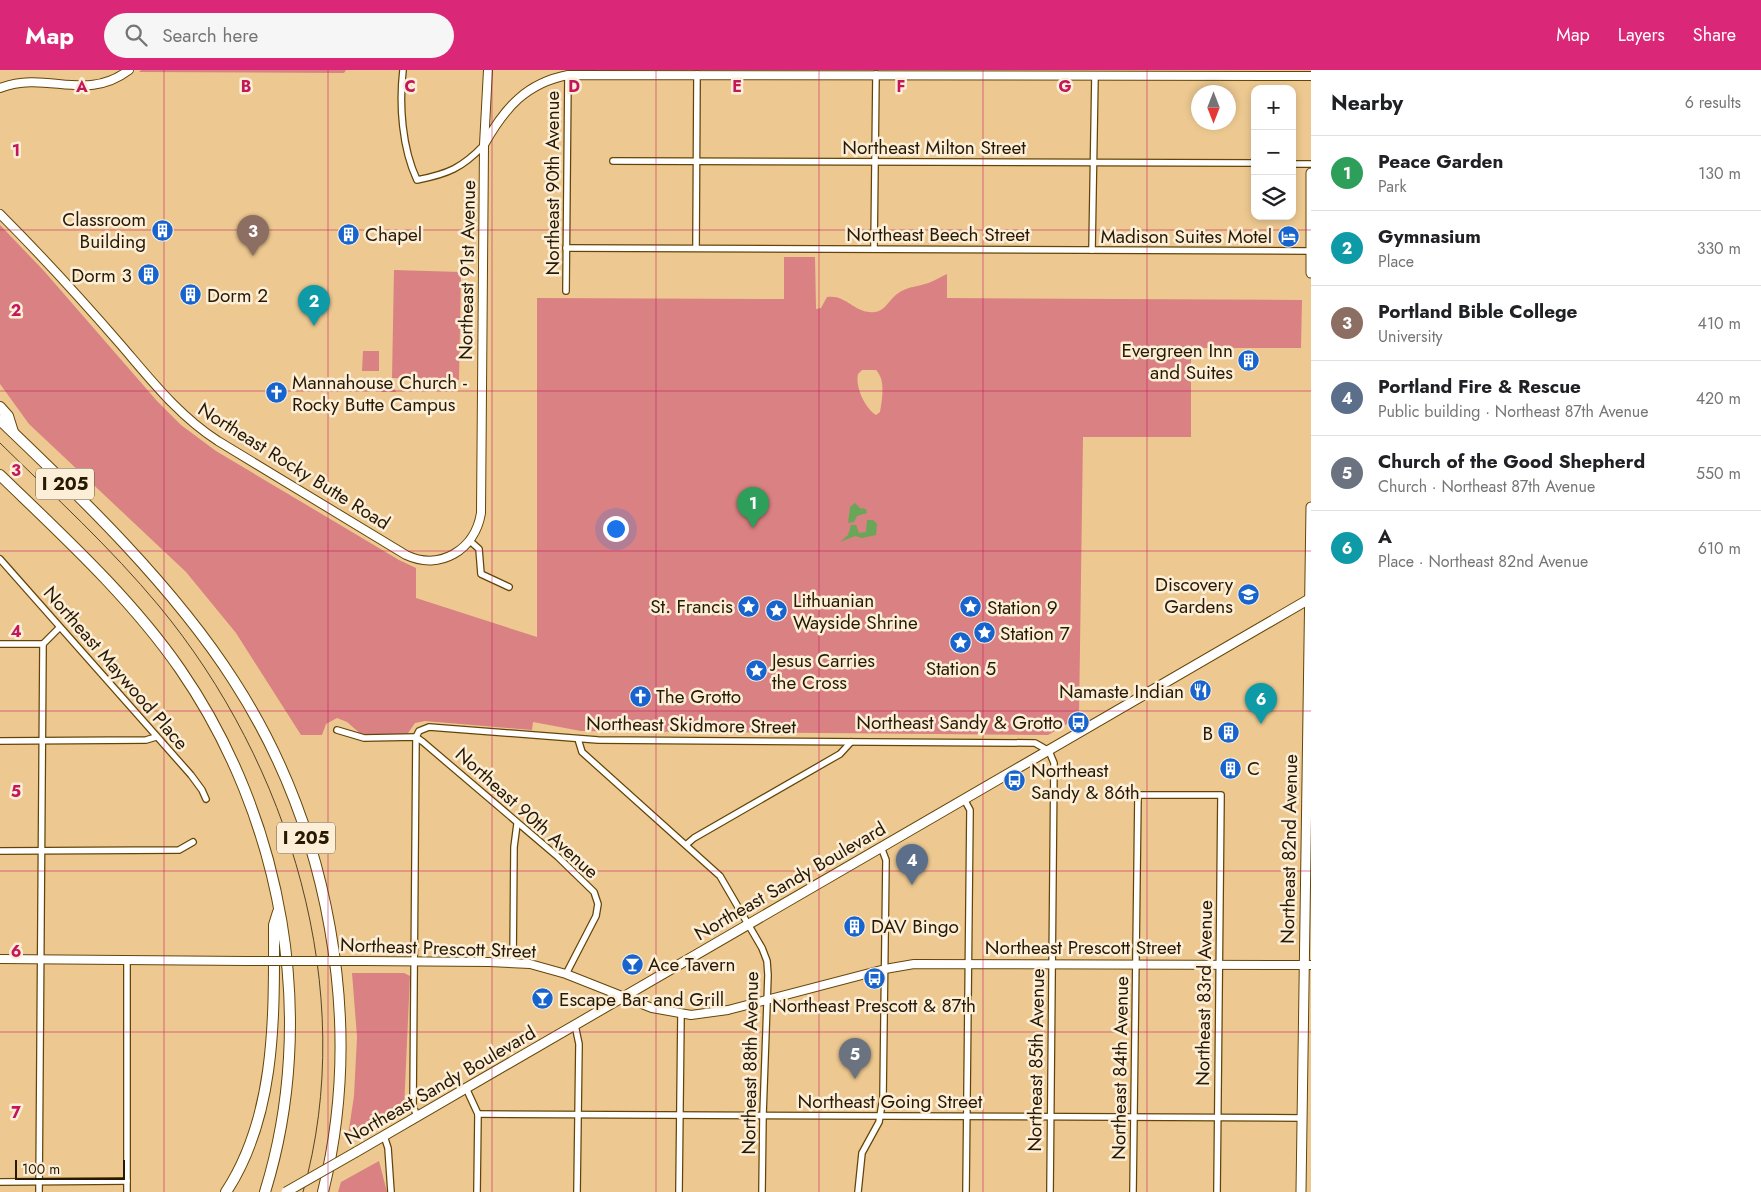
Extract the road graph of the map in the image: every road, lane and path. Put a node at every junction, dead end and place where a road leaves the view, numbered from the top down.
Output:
1 (129, 70) edge
2 (403, 70) edge
3 (488, 70) edge
4 (642, 71) edge
5 (730, 72) edge
6 (816, 72) edge
7 (1169, 73) edge
8 (1228, 73) edge
9 (697, 74) junction
10 (876, 74) junction
11 (568, 75) junction
12 (1095, 75) junction
13 (1311, 76) edge
14 (0, 88) edge
15 (484, 145) junction
16 (613, 161) dead end
17 (697, 161) junction
18 (875, 162) junction
19 (1093, 163) junction
20 (1251, 164) edge
21 (1296, 164) edge
22 (1311, 164) edge
23 (1311, 173) edge
24 (0, 214) edge
25 (566, 248) junction
26 (696, 248) junction
27 (874, 249) junction
28 (1092, 250) junction
29 (1310, 251) edge
30 (1311, 273) edge
31 (566, 291) dead end
32 (0, 407) edge
33 (0, 420) edge
34 (13, 432) junction
35 (0, 475) edge
36 (1311, 507) edge
37 (470, 541) junction
38 (0, 559) edge
39 (509, 587) dead end
40 (1310, 599) edge
41 (59, 628) junction
42 (0, 644) edge
43 (43, 644) junction
44 (337, 730) dead end
45 (156, 737) junction
46 (416, 738) junction
47 (578, 739) junction
48 (0, 741) edge
49 (42, 741) junction
50 (851, 742) junction
51 (1049, 751) junction
52 (1309, 766) edge
53 (1138, 795) joint
54 (206, 799) dead end
55 (964, 800) junction
56 (517, 824) junction
57 (193, 842) dead end
58 (687, 844) junction
59 (881, 848) junction
60 (0, 851) edge
61 (41, 851) junction
62 (279, 908) junction
63 (749, 924) junction
64 (0, 959) edge
65 (40, 959) junction
66 (127, 960) junction
67 (414, 961) junction
68 (513, 963) junction
69 (969, 963) junction
70 (1052, 964) junction
71 (1136, 964) junction
72 (1220, 964) junction
73 (1307, 965) edge
74 (885, 969) junction
75 (566, 974) junction
76 (623, 997) junction
77 (766, 1000) junction
78 (681, 1014) junction
79 (575, 1025) junction
80 (466, 1088) junction
81 (478, 1114) junction
82 (579, 1114) junction
83 (680, 1115) junction
84 (762, 1115) junction
85 (881, 1115) junction
86 (417, 1116) junction
87 (967, 1116) junction
88 (1050, 1116) junction
89 (1134, 1116) junction
90 (1217, 1117) junction
91 (1302, 1118) junction
92 (384, 1136) junction
93 (126, 1181) junction
94 (0, 1182) edge
95 (39, 1182) junction
96 (39, 1192) edge
97 (127, 1192) edge
98 (226, 1192) edge
99 (265, 1192) edge
100 (286, 1192) edge
101 (323, 1192) edge
102 (392, 1192) edge
103 (477, 1192) edge
104 (577, 1192) edge
105 (678, 1192) edge
106 (762, 1192) edge
107 (858, 1192) edge
108 (966, 1192) edge
109 (1050, 1192) edge
110 (1133, 1192) edge
111 (1217, 1192) edge
112 (1301, 1192) edge

1 - 14 street
2 - 15 street
3 - 15 street, Northeast 91st Avenue
4 - 9 street
4 - 11 street
5 - 6 street
5 - 9 street
6 - 10 street
7 - 8 street
7 - 12 street
8 - 13 street
9 - 17 street
10 - 12 street
10 - 18 street
11 - 15 street
11 - 25 street, Northeast 90th Avenue
12 - 19 street
15 - 37 street, Northeast 91st Avenue
16 - 17 street, Northeast Milton Street
17 - 18 street, Northeast Milton Street
17 - 26 street
18 - 19 street, Northeast Milton Street
18 - 27 street
19 - 20 street, Northeast Milton Street
19 - 28 street
21 - 22 street
23 - 29 main road
24 - 37 street, Northeast Rocky Butte Road
25 - 26 street, Northeast Beech Street
25 - 31 street, Northeast 90th Avenue
26 - 27 street, Northeast Beech Street
27 - 28 street, Northeast Beech Street
28 - 29 street, Northeast Beech Street
29 - 30 main road
32 - 34 highway
33 - 34 highway, I 205
34 - 101 highway, I 205
35 - 62 highway, I 205
36 - 40 main road, Northeast 82nd Avenue
37 - 39 street
38 - 41 street, Northeast Maywood Place
40 - 51 main road, Northeast Sandy Boulevard
40 - 52 main road, Northeast 82nd Avenue
41 - 43 street
41 - 45 street, Northeast Maywood Place
42 - 43 street
43 - 49 street
44 - 46 street, Northeast Skidmore Street
45 - 49 street
45 - 54 street, Northeast Maywood Place
46 - 47 street, Northeast Skidmore Street
46 - 56 street, Northeast 90th Avenue
46 - 67 street
47 - 50 street, Northeast Skidmore Street
47 - 58 street, Northeast 88th Avenue
48 - 49 street
49 - 61 street
50 - 51 street, Northeast Skidmore Street
50 - 58 street
51 - 55 main road, Northeast Sandy Boulevard
51 - 70 street, Northeast 85th Avenue
52 - 73 main road, Northeast 82nd Avenue
53 - 71 street, Northeast 84th Avenue
53 - 72 street, Northeast 83rd Avenue
55 - 59 main road, Northeast Sandy Boulevard
55 - 69 street
56 - 68 street
56 - 75 street, Northeast 90th Avenue
57 - 61 street
58 - 63 street, Northeast 88th Avenue
59 - 63 main road, Northeast Sandy Boulevard
59 - 74 street
60 - 61 street
61 - 65 street
62 - 98 highway
62 - 99 highway, I 205
63 - 76 main road, Northeast Sandy Boulevard
63 - 77 street, Northeast 88th Avenue
64 - 65 street, Northeast Prescott Street
65 - 66 street, Northeast Prescott Street
65 - 95 street
66 - 67 street, Northeast Prescott Street, bridge
66 - 93 street
67 - 68 street, Northeast Prescott Street
67 - 86 street
68 - 75 street, Northeast Prescott Street
69 - 70 street, Northeast Prescott Street
69 - 74 street, Northeast Prescott Street
69 - 87 street
70 - 71 street, Northeast Prescott Street
70 - 88 street, Northeast 85th Avenue
71 - 72 street, Northeast Prescott Street
71 - 89 street, Northeast 84th Avenue
72 - 73 street, Northeast Prescott Street
72 - 90 street, Northeast 83rd Avenue
73 - 91 main road, Northeast 82nd Avenue
74 - 77 street, Northeast Prescott Street
74 - 85 street
75 - 76 street, Northeast Prescott Street
76 - 78 street, Northeast Prescott Street
76 - 79 main road, Northeast Sandy Boulevard
77 - 78 street, Northeast Prescott Street
77 - 84 street, Northeast 88th Avenue
78 - 83 street
79 - 80 main road, Northeast Sandy Boulevard
79 - 82 street
80 - 81 street
80 - 86 main road, Northeast Sandy Boulevard
81 - 82 street, Northeast Going Street
81 - 103 street
82 - 83 street, Northeast Going Street
82 - 104 street
83 - 84 street, Northeast Going Street
83 - 105 street
84 - 85 street, Northeast Going Street
84 - 106 street, Northeast 88th Avenue
85 - 87 street, Northeast Going Street
85 - 107 street
86 - 92 main road, Northeast Sandy Boulevard
87 - 88 street, Northeast Going Street
87 - 108 street
88 - 89 street, Northeast Going Street
88 - 109 street, Northeast 85th Avenue
89 - 90 street, Northeast Going Street
89 - 110 street, Northeast 84th Avenue
90 - 91 street, Northeast Going Street
90 - 111 street, Northeast 83rd Avenue
91 - 112 main road, Northeast 82nd Avenue
92 - 100 main road, Northeast Sandy Boulevard, bridge
92 - 102 street
93 - 95 street
93 - 97 street
94 - 95 street
95 - 96 street

